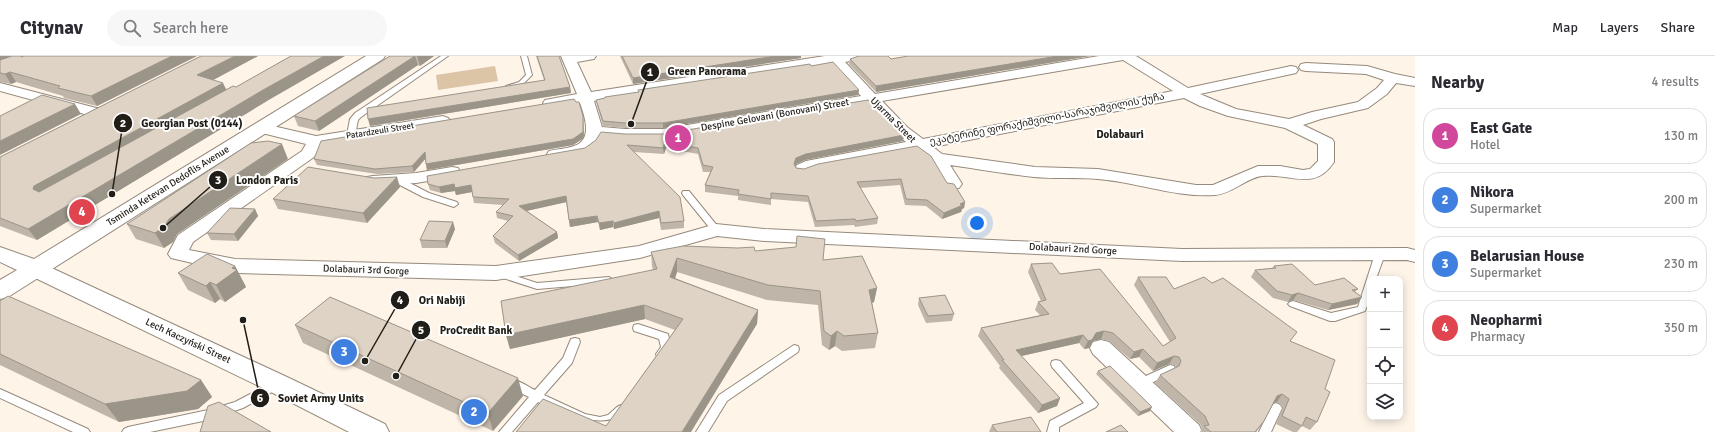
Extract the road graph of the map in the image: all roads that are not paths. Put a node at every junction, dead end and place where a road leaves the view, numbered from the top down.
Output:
1 (378, 56) edge
2 (445, 56) edge
3 (524, 56) edge
4 (589, 56) edge
5 (857, 56) edge
6 (1124, 56) edge
7 (1356, 56) edge
8 (569, 57) edge
9 (833, 58) edge
10 (1393, 78) junction
11 (1415, 82) edge
12 (0, 87) edge
13 (497, 89) edge
14 (1186, 93) junction
15 (585, 97) junction
16 (872, 98) junction
17 (536, 106) edge
18 (380, 108) edge
19 (365, 110) junction
20 (460, 118) edge
21 (79, 123) edge
22 (1290, 124) junction
23 (260, 128) junction
24 (595, 131) junction
25 (351, 135) junction
26 (316, 141) junction
27 (917, 144) junction
28 (540, 157) edge
29 (937, 158) junction
30 (471, 169) edge
31 (803, 169) edge
32 (356, 178) edge
33 (397, 180) junction
34 (953, 184) edge
35 (686, 193) dead end
36 (454, 204) dead end
37 (723, 231) junction
38 (0, 254) edge
39 (1380, 254) junction
40 (1415, 256) edge
41 (35, 269) junction
42 (496, 273) junction
43 (1372, 276) edge
44 (613, 280) edge
45 (0, 291) edge
46 (1367, 291) edge
47 (1293, 304) dead end
48 (638, 328) dead end
49 (575, 342) dead end
50 (1101, 348) dead end
51 (794, 349) dead end
52 (657, 360) edge
53 (1056, 364) dead end
54 (1170, 369) edge
55 (502, 379) edge
56 (278, 384) junction
57 (1139, 384) junction
58 (0, 394) edge
59 (538, 396) junction
60 (626, 403) edge
61 (1276, 408) edge
62 (84, 432) edge
63 (128, 432) edge
64 (375, 432) edge
65 (505, 432) edge
66 (702, 432) edge
67 (1053, 432) edge
68 (1190, 432) edge
69 (1265, 432) edge

1 - 23 main road, Tsminda Ketevan Dedoflis Avenue
2 - 19 lane
3 - 13 lane
4 - 8 street
5 - 9 street
6 - 14 street
6 - 16 street, Despine Gelovani (Bonovani) Street
7 - 10 street
8 - 15 street
9 - 15 street
9 - 16 street, Ujarma Street
10 - 11 street, ეკატერინე ფორაქიშვილი-სარაჯიშვილის ქუჩა
10 - 14 street, ეკატერინე ფორაქიშვილი-სარაჯიშვილის ქუჩა
10 - 22 street
12 - 21 street
14 - 22 street
14 - 27 street, ეკატერინე ფორაქიშვილი-სარაჯიშვილის ქუჩა
15 - 17 street
15 - 24 street
16 - 24 street, Despine Gelovani (Bonovani) Street
16 - 27 street, Ujarma Street
18 - 19 lane
19 - 25 lane
20 - 25 street, Patardzeuli Street
22 - 29 street
23 - 26 street, Patardzeuli Street
23 - 41 main road, Tsminda Ketevan Dedoflis Avenue
24 - 28 street
25 - 26 street, Patardzeuli Street
26 - 42 street, Dolabauri 3rd Gorge
27 - 29 street, Ujarma Street
27 - 31 street, ეკატერინე ფორაქიშვილი-სარაჯიშვილის ქუჩა
29 - 34 street, Ujarma Street
30 - 33 street
32 - 33 street
33 - 36 lane
35 - 37 lane
37 - 39 street, Dolabauri 2nd Gorge
37 - 42 street, Dolabauri 3rd Gorge
38 - 41 main road, Lech Kaczyński Street
39 - 40 street, Dolabauri 2nd Gorge
39 - 43 lane
41 - 45 main road, Tsminda Ketevan Dedoflis Avenue
41 - 56 main road, Lech Kaczyński Street
42 - 44 lane
46 - 47 lane
48 - 52 lane
49 - 59 lane
50 - 57 street
51 - 66 lane
53 - 67 lane
54 - 57 lane
55 - 59 lane
56 - 63 lane
56 - 64 main road, Lech Kaczyński Street
57 - 68 street
58 - 62 lane
59 - 60 lane
59 - 65 lane
61 - 69 lane

